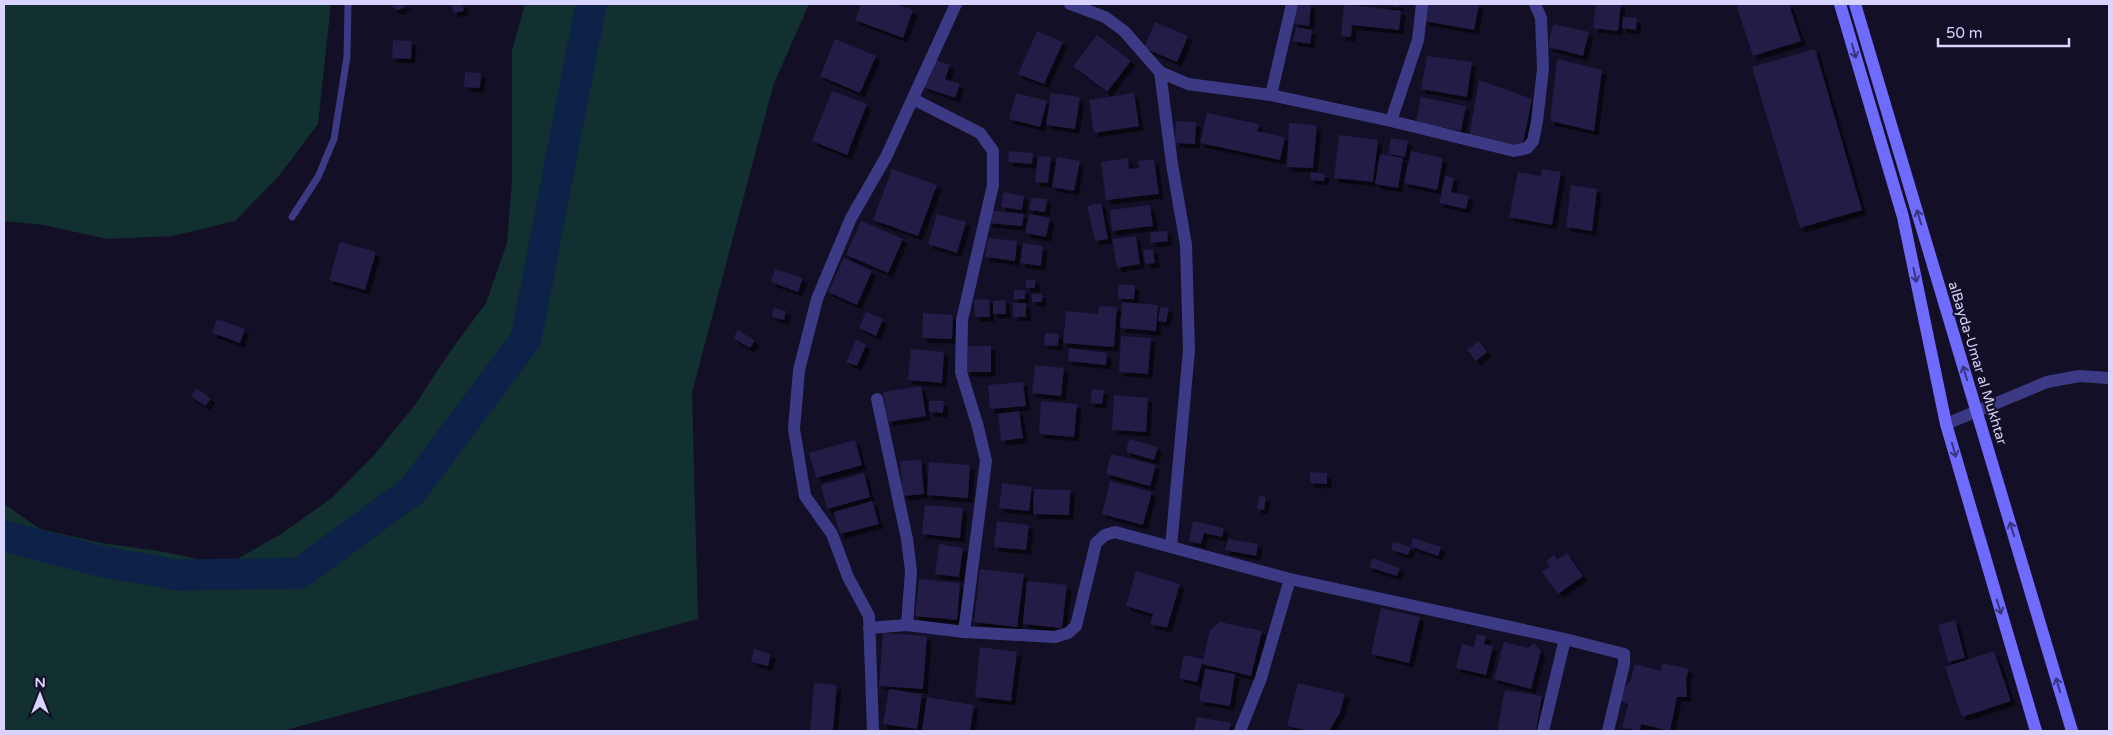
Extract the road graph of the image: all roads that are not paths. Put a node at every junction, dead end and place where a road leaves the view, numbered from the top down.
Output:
1 (348, 4) edge
2 (956, 4) edge
3 (1070, 4) edge
4 (1292, 4) edge
5 (1422, 4) edge
6 (1535, 4) edge
7 (1840, 4) edge
8 (1855, 4) edge
9 (1160, 72) junction
10 (1271, 95) junction
11 (913, 99) junction
12 (1392, 121) junction
13 (292, 217) dead end
14 (2109, 378) edge
15 (877, 399) dead end
16 (1977, 413) junction
17 (1946, 424) junction
18 (1171, 547) junction
19 (1290, 579) junction
20 (907, 625) junction
21 (869, 628) junction
22 (964, 632) junction
23 (1565, 639) junction
24 (873, 731) edge
25 (1240, 731) edge
26 (1543, 731) edge
27 (1608, 731) edge
28 (2036, 731) edge
29 (2072, 731) edge

1 - 13 lane
2 - 11 street
3 - 9 street
4 - 10 street
5 - 12 street
6 - 12 street
7 -> 17 main road
16 -> 8 main road, alBayda-Umar al Mukhtar
9 - 10 street
9 - 18 street
10 - 12 street
11 - 21 street
11 - 22 street
14 - 16 street
15 - 20 street
16 - 17 street
29 -> 16 main road, alBayda-Umar al Mukhtar
17 -> 28 main road
18 - 19 street
18 - 22 street
19 - 23 street
19 - 25 street
20 - 21 street
20 - 22 street
21 - 24 street
23 - 26 street
23 - 27 street

